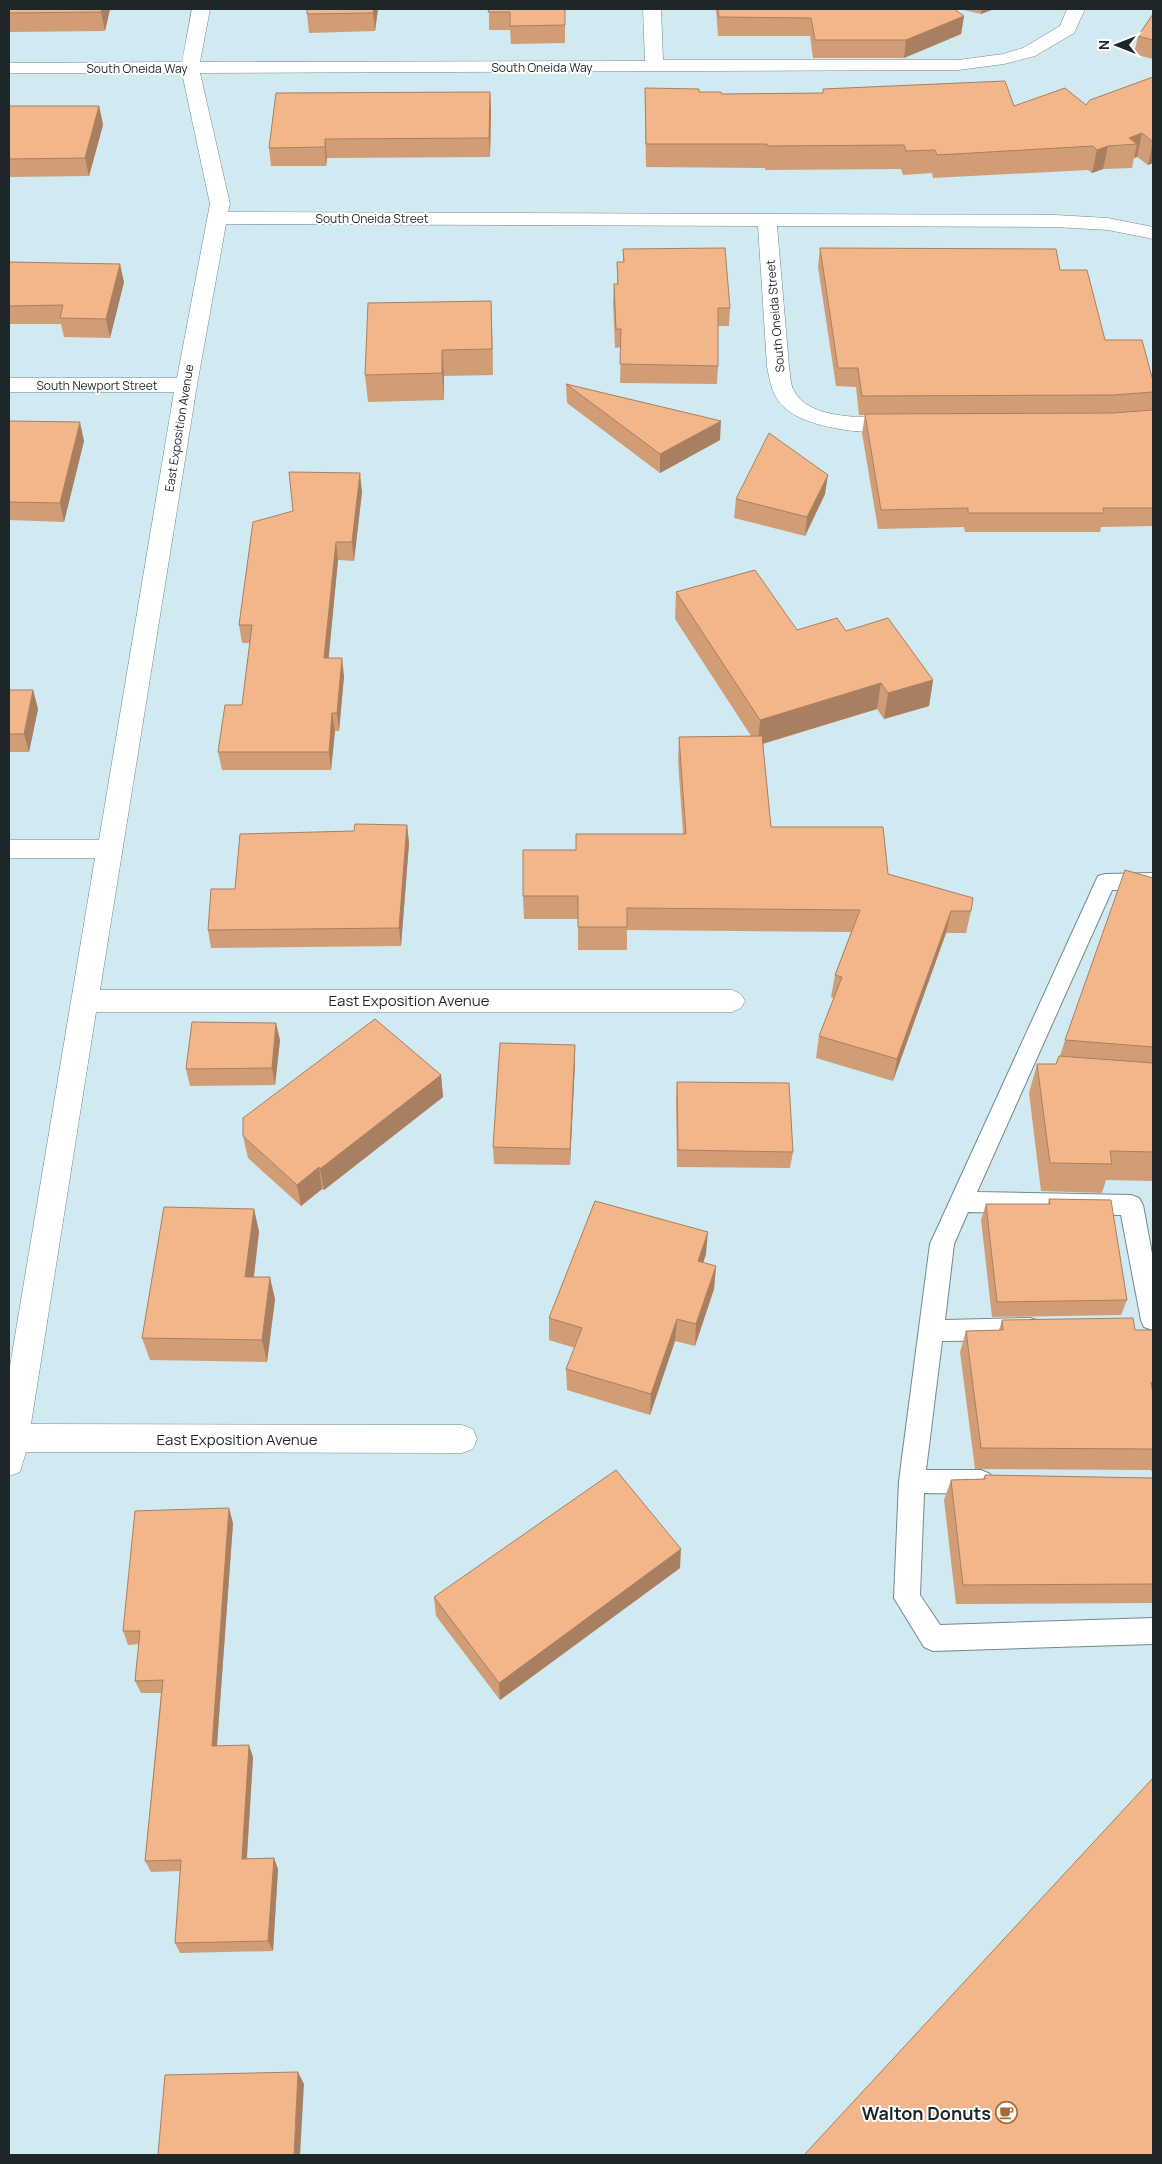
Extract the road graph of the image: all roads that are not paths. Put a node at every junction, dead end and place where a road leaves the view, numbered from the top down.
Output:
1 (201, 9) edge
2 (652, 9) edge
3 (1076, 9) edge
4 (654, 67) junction
5 (9, 68) edge
6 (190, 68) junction
7 (217, 218) junction
8 (767, 220) junction
9 (1153, 233) edge
10 (186, 384) junction
11 (9, 385) edge
12 (919, 424) edge
13 (9, 849) edge
14 (110, 849) junction
15 (1153, 881) edge
16 (85, 1001) junction
17 (732, 1001) dead end
18 (961, 1202) junction
19 (1147, 1325) edge
20 (1057, 1329) edge
21 (931, 1331) junction
22 (462, 1439) dead end
23 (11, 1450) edge
24 (912, 1481) junction
25 (1001, 1482) edge
26 (1153, 1631) edge

1 - 6 street, East Exposition Avenue
2 - 4 street
3 - 4 street, South Oneida Way
4 - 6 street, South Oneida Way
5 - 6 street, South Oneida Way
6 - 7 street, East Exposition Avenue
7 - 8 street, South Oneida Street
7 - 10 street, East Exposition Avenue
8 - 9 street, South Oneida Street
8 - 12 street, South Oneida Street
10 - 11 street, South Newport Street
10 - 14 street, East Exposition Avenue
13 - 14 street
14 - 16 street, East Exposition Avenue
15 - 18 lane
16 - 17 street, East Exposition Avenue
16 - 23 street, East Exposition Avenue
18 - 19 lane
18 - 21 lane
20 - 21 lane
21 - 24 lane
22 - 23 street, East Exposition Avenue
24 - 25 lane
24 - 26 lane

